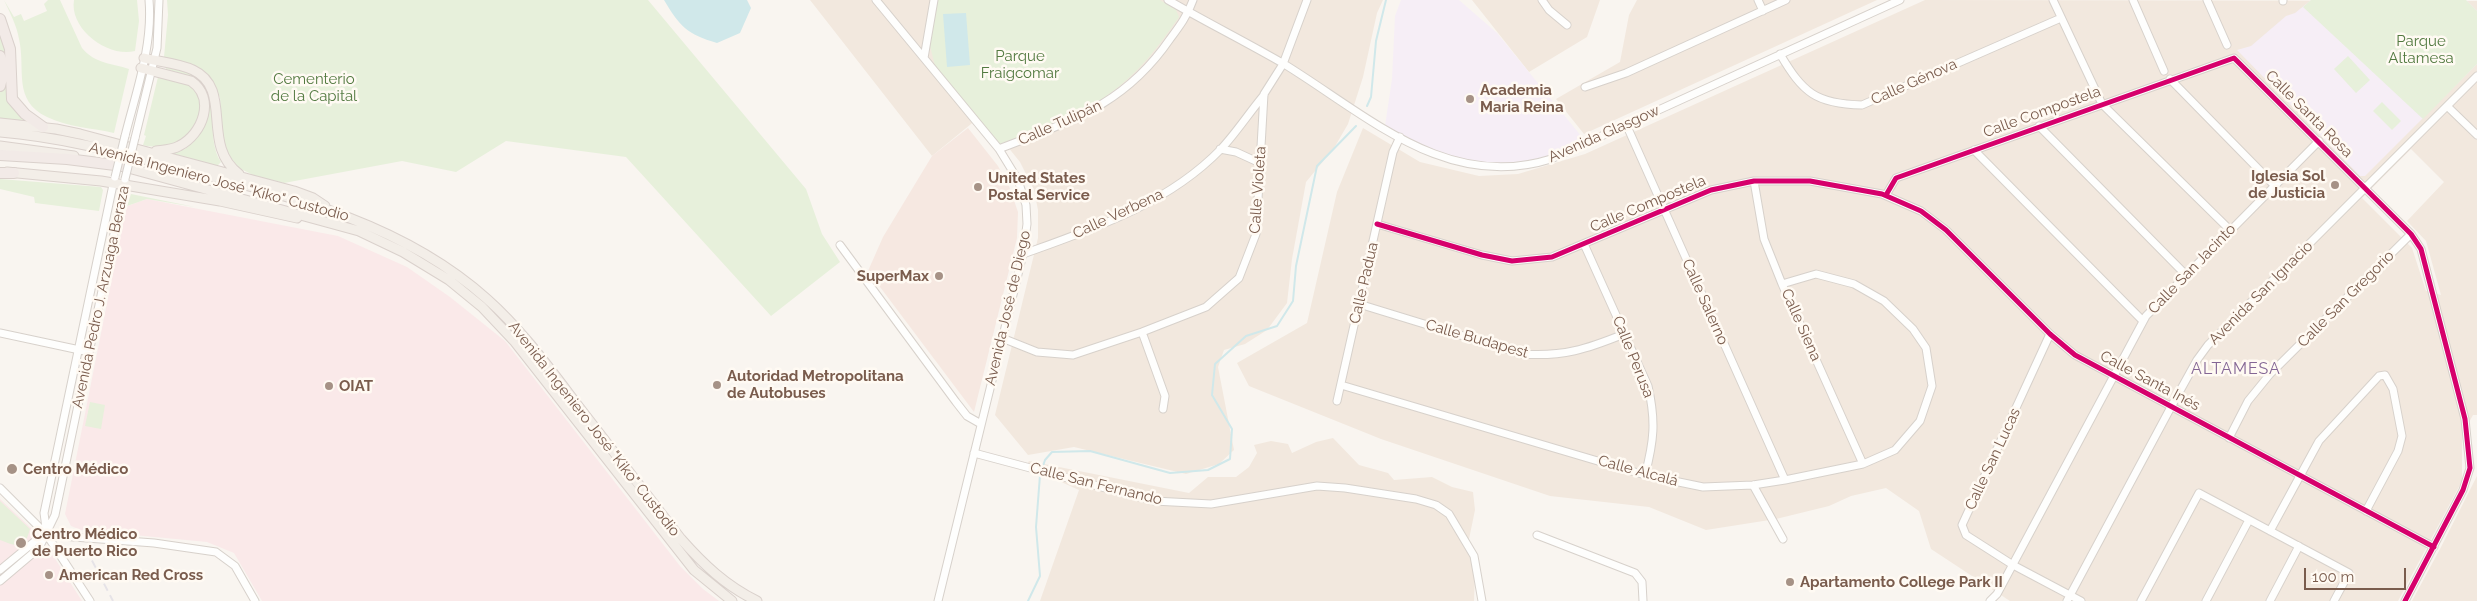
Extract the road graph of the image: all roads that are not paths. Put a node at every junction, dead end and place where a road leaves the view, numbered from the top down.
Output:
1 (149, 0) edge
2 (159, 0) edge
3 (876, 0) edge
4 (934, 0) edge
5 (1168, 0) edge
6 (1193, 0) edge
7 (1307, 0) edge
8 (1542, 0) edge
9 (1758, 0) edge
10 (1786, 0) edge
11 (1900, 0) edge
12 (2053, 0) edge
13 (2133, 0) edge
14 (2207, 0) edge
15 (1763, 10) junction
16 (1189, 12) junction
17 (0, 18) edge
18 (2061, 18) junction
19 (1567, 25) dead end
20 (2228, 46) dead end
21 (1780, 54) junction
22 (0, 56) edge
23 (144, 58) junction
24 (924, 58) junction
25 (2234, 58) joint
26 (154, 60) junction
27 (1283, 64) junction
28 (142, 68) junction
29 (152, 70) junction
30 (2164, 72) dead end
31 (2477, 76) edge
32 (2170, 79) junction
33 (0, 86) edge
34 (1585, 87) dead end
35 (1264, 94) junction
36 (2102, 104) junction
37 (2447, 106) junction
38 (0, 123) edge
39 (1626, 124) junction
40 (2039, 126) junction
41 (43, 127) junction
42 (0, 132) edge
43 (2477, 136) edge
44 (1400, 137) junction
45 (2319, 141) junction
46 (0, 146) edge
47 (138, 149) junction
48 (1220, 149) junction
49 (999, 150) junction
50 (1974, 150) junction
51 (0, 154) edge
52 (1260, 163) junction
53 (123, 166) junction
54 (0, 172) edge
55 (14, 173) joint
56 (243, 177) junction
57 (115, 180) junction
58 (1754, 181) junction
59 (125, 182) junction
60 (2275, 186) junction
61 (2365, 188) junction
62 (1886, 195) junction
63 (1664, 208) junction
64 (331, 211) junction
65 (322, 221) junction
66 (1377, 224) junction
67 (2230, 230) junction
68 (2411, 234) junction
69 (1584, 244) junction
70 (840, 245) dead end
71 (1023, 254) junction
72 (2186, 275) junction
73 (1782, 284) junction
74 (1359, 304) junction
75 (2143, 321) junction
76 (1142, 332) junction
77 (0, 333) edge
78 (1624, 334) junction
79 (2050, 334) junction
80 (1002, 338) junction
81 (78, 350) junction
82 (89, 352) junction
83 (2114, 376) junction
84 (1341, 385) junction
85 (1338, 401) dead end
86 (2171, 407) junction
87 (1163, 410) dead end
88 (981, 424) junction
89 (2229, 438) junction
90 (974, 453) junction
91 (1863, 464) junction
92 (1645, 475) junction
93 (2300, 475) junction
94 (1785, 480) junction
95 (1753, 485) junction
96 (0, 488) edge
97 (2366, 511) junction
98 (2250, 520) junction
99 (2270, 531) junction
100 (47, 535) junction
101 (1537, 535) dead end
102 (1783, 540) dead end
103 (2300, 546) junction
104 (2434, 547) junction
105 (2013, 564) junction
106 (0, 570) edge
107 (0, 581) edge
108 (2069, 598) edge
109 (752, 600) edge
110 (90, 601) edge
111 (255, 601) edge
112 (732, 601) edge
113 (938, 601) edge
114 (1482, 601) edge
115 (1642, 601) edge
116 (1990, 601) edge
117 (2081, 601) edge
118 (2142, 601) edge
119 (2206, 601) edge
120 (2270, 601) edge
121 (2334, 601) edge
122 (2405, 601) edge

1 - 23 street, Avenida Pedro J. Arzuaga Beraza
2 - 26 street, Avenida Pedro J. Arzuaga Beraza
3 - 24 street, Avenida José de Diego
4 - 24 street
5 - 16 street, Avenida Glasgow
6 - 16 street, Calle Tulipán
7 - 27 street, Calle Violeta
8 - 19 street
9 - 15 street
10 - 15 street
11 - 21 street, Avenida Glasgow
12 - 18 street
13 - 30 street
14 - 20 street
15 - 34 street
16 - 27 street, Avenida Glasgow
16 - 49 street, Calle Tulipán
17 - 41 highway
18 - 21 street, Calle Génova
18 - 36 street
21 - 39 street, Avenida Glasgow
22 - 33 highway
23 - 26 main road
23 - 28 street, Avenida Pedro J. Arzuaga Beraza
24 - 49 street, Avenida José de Diego
25 - 32 street, Calle Compostela
25 - 45 street, Calle Santa Rosa
26 - 29 street, Avenida Pedro J. Arzuaga Beraza
26 - 56 main road
27 - 35 street, Calle Violeta
27 - 44 street, Avenida Glasgow
28 - 29 main road
28 - 57 street, Avenida Pedro J. Arzuaga Beraza, bridge
29 - 47 main road
29 - 59 street, Avenida Pedro J. Arzuaga Beraza, bridge
31 - 37 street, Avenida San Ignacio
32 - 36 street, Calle Compostela
32 - 60 street
35 - 48 street, Calle Verbena
35 - 52 street, Calle Violeta
36 - 40 street, Calle Compostela
36 - 67 street
37 - 43 street
37 - 61 street, Avenida San Ignacio
38 - 41 main road
39 - 44 street, Avenida Glasgow
39 - 63 street, Calle Salerno
40 - 50 street, Calle Compostela
40 - 72 street
41 - 47 main road
42 - 64 main road, Avenida Ingeniero José "Kiko" Custodio
44 - 66 street, Calle Padua
45 - 60 street, Calle San Jacinto
45 - 61 street, Calle Santa Rosa
46 - 53 main road, Avenida Ingeniero José "Kiko" Custodio
47 - 56 main road
48 - 52 street
48 - 71 street, Calle Verbena
49 - 71 street, Avenida José de Diego
50 - 62 street, Calle Compostela
50 - 75 street
51 - 53 highway
52 - 76 street, Calle Violeta
53 - 65 main road, Avenida Ingeniero José "Kiko" Custodio
54 - 55 highway
55 - 57 main road
56 - 64 main road
57 - 59 main road
57 - 81 street, Avenida Pedro J. Arzuaga Beraza
58 - 62 street, Calle Compostela
58 - 63 street, Calle Compostela
58 - 73 street, Calle Siena
59 - 65 main road
59 - 82 street, Avenida Pedro J. Arzuaga Beraza
60 - 67 street, Calle San Jacinto
61 - 68 street, Calle Santa Rosa
61 - 86 street, Avenida San Ignacio
62 - 79 street, Calle Santa Inés
63 - 69 street, Calle Compostela
63 - 94 street, Calle Salerno
64 - 109 main road, Avenida Ingeniero José "Kiko" Custodio
65 - 112 main road, Avenida Ingeniero José "Kiko" Custodio
66 - 69 street, Calle Compostela
66 - 74 street, Calle Padua
67 - 72 street, Calle San Jacinto
68 - 89 street, Calle San Gregorio
68 - 104 street, Calle Santa Rosa
69 - 78 street, Calle Perusa
70 - 88 street
71 - 80 street, Avenida José de Diego
72 - 75 street, Calle San Jacinto
73 - 91 street, Calle Siena
73 - 91 street, Calle Alcalá
74 - 78 street, Calle Budapest
74 - 84 street, Calle Padua
75 - 83 street, Calle San Jacinto
76 - 80 street, Calle Violeta
76 - 87 street
77 - 81 street
78 - 92 street, Calle Perusa
79 - 83 street, Calle Santa Inés
79 - 105 street, Calle San Lucas
80 - 88 street, Avenida José de Diego
81 - 82 street
81 - 100 street, Avenida Pedro J. Arzuaga Beraza
82 - 100 street, Avenida Pedro J. Arzuaga Beraza
83 - 86 street, Calle Santa Inés
83 - 105 street, Calle San Jacinto
84 - 85 street, Calle Padua
84 - 92 street, Calle Alcalá
86 - 89 street, Calle Santa Inés
86 - 108 street, Avenida San Ignacio
88 - 90 street, Avenida José de Diego
89 - 93 street, Calle Santa Inés
90 - 113 street, Avenida José de Diego
90 - 114 street, Calle San Fernando
91 - 94 street, Calle Alcalá
92 - 95 street, Calle Alcalá
93 - 97 street, Calle Santa Inés
93 - 97 street
93 - 99 street
94 - 95 street, Calle Alcalá
95 - 102 street
96 - 100 street
97 - 104 street, Calle Santa Inés
98 - 99 street
98 - 118 street
98 - 119 street
99 - 103 street
100 - 106 street
100 - 107 street, Avenida Pedro J. Arzuaga Beraza
100 - 110 street
100 - 111 street
101 - 115 street
103 - 120 street
103 - 121 street
104 - 122 street, Calle Santa Rosa
105 - 108 street, Calle San Lucas
105 - 116 street, Calle San Jacinto
108 - 117 street, Calle San Lucas

